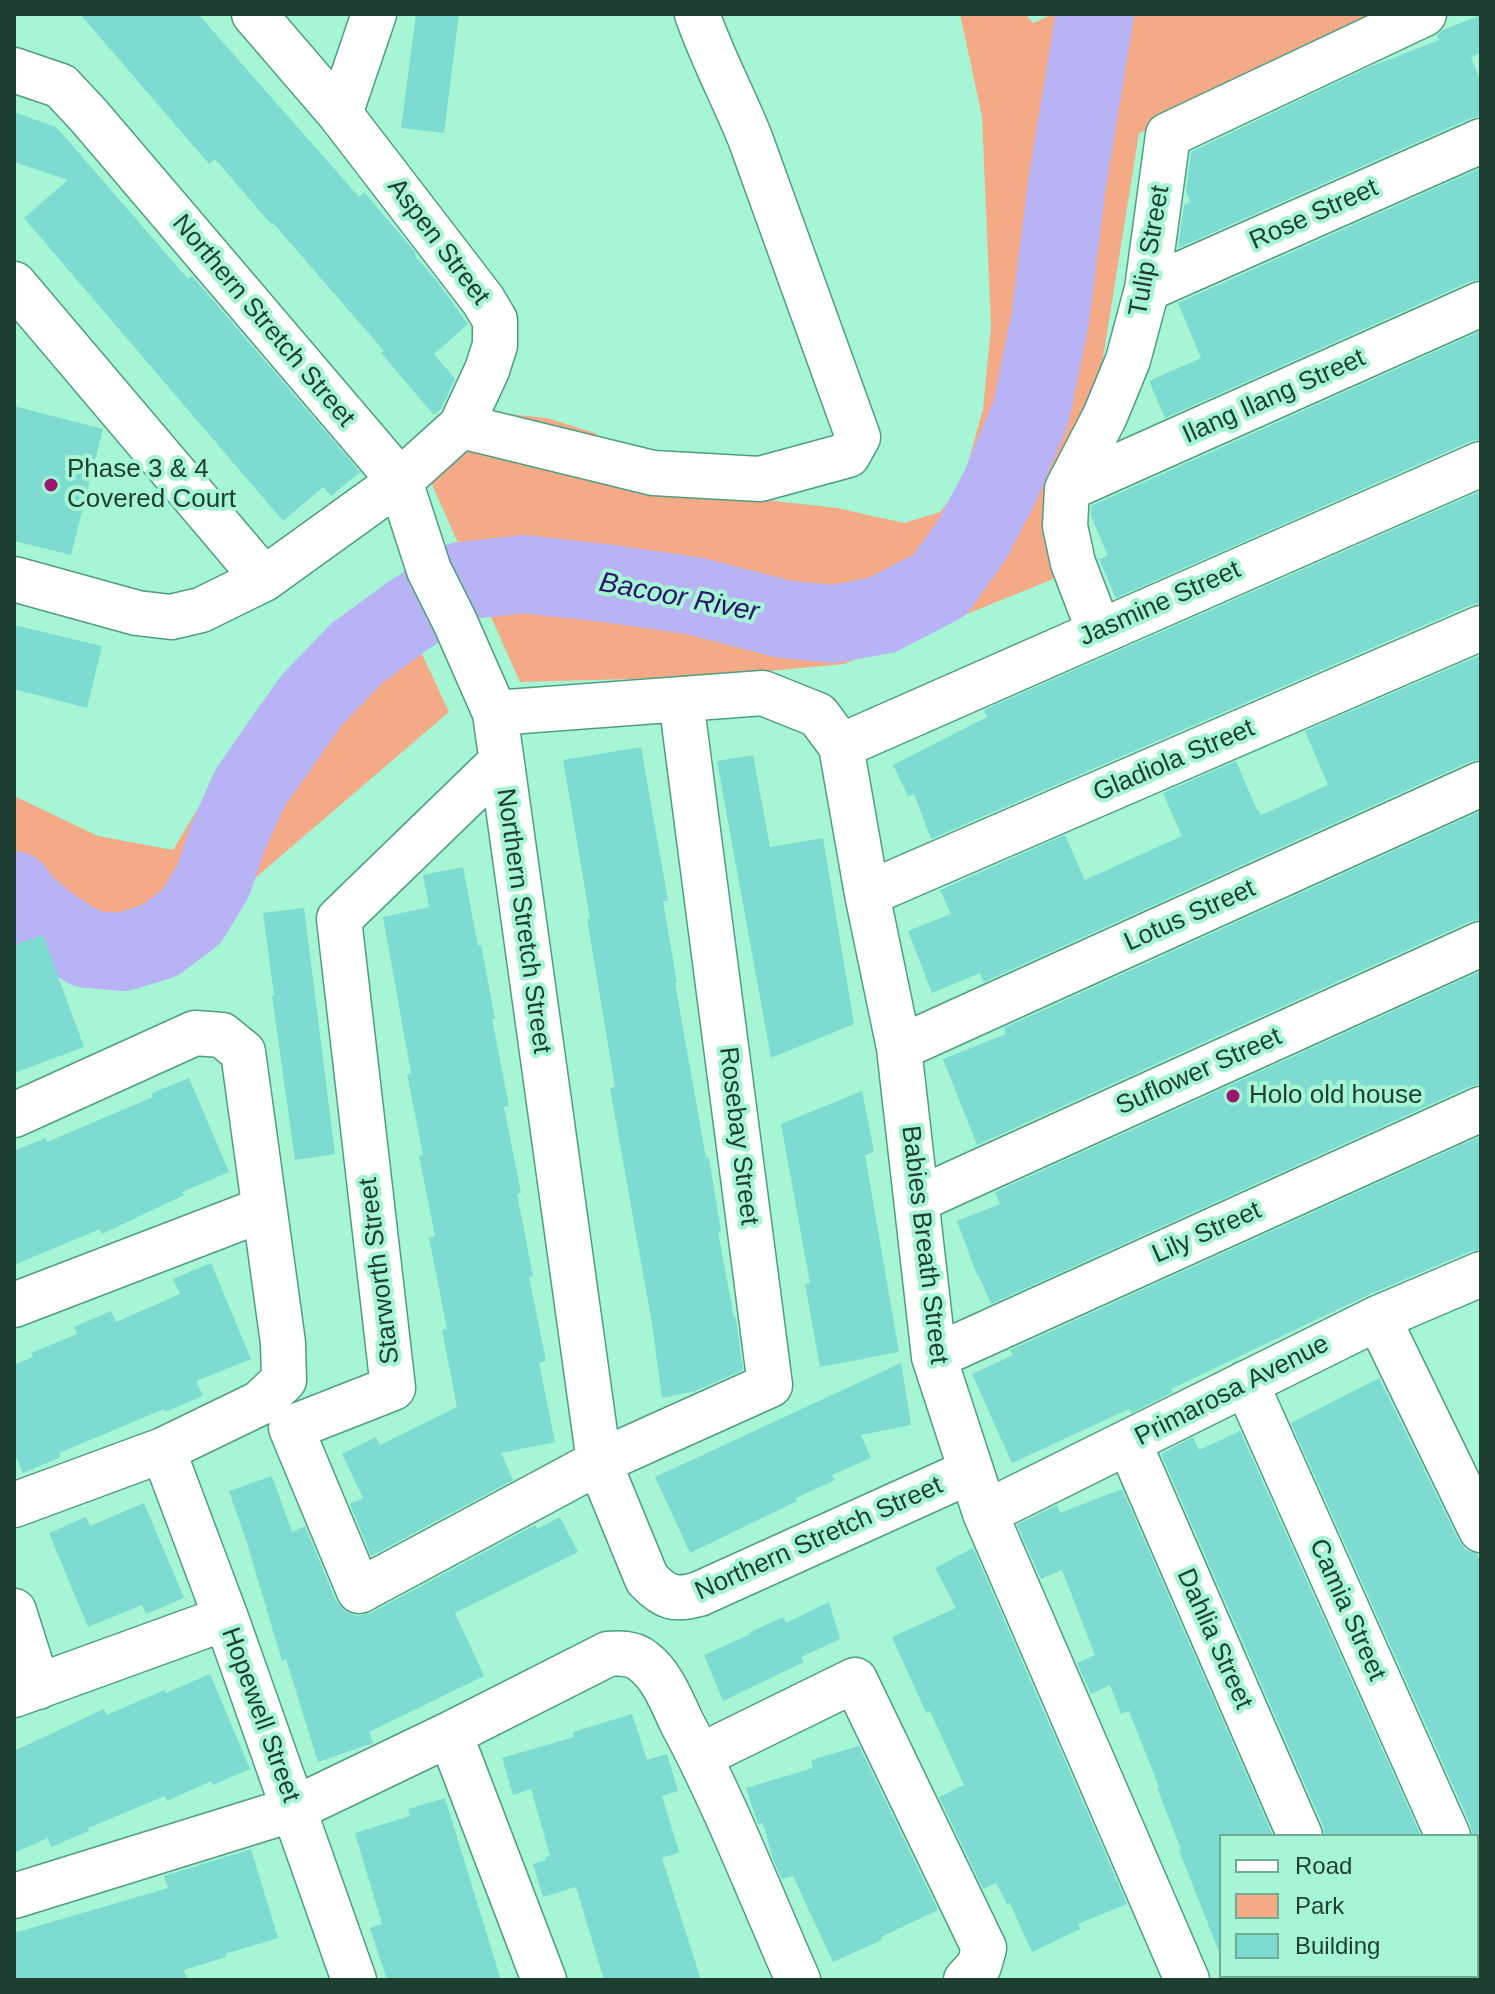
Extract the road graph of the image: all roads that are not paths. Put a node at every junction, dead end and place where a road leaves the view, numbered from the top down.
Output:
1 (254, 14) edge
2 (374, 14) edge
3 (697, 14) edge
4 (1424, 14) edge
5 (14, 70) edge
6 (340, 114) junction
7 (1481, 141) edge
8 (14, 284) edge
9 (1147, 289) junction
10 (1481, 304) edge
11 (461, 426) junction
12 (1481, 464) edge
13 (400, 481) junction
14 (1067, 489) junction
15 (14, 579) edge
16 (264, 579) junction
17 (1481, 628) edge
18 (1099, 631) junction
19 (681, 700) junction
20 (495, 713) junction
21 (829, 730) junction
22 (501, 762) junction
23 (1481, 784) edge
24 (867, 894) junction
25 (1481, 944) edge
26 (899, 1048) junction
27 (1481, 1109) edge
28 (14, 1115) edge
29 (917, 1200) junction
30 (264, 1209) junction
31 (1481, 1274) edge
32 (14, 1305) edge
33 (1378, 1318) junction
34 (934, 1357) junction
35 (1246, 1383) junction
36 (1129, 1443) junction
37 (163, 1450) junction
38 (599, 1462) junction
39 (971, 1471) junction
40 (14, 1505) edge
41 (985, 1513) junction
42 (1481, 1530) edge
43 (14, 1611) edge
44 (226, 1618) junction
45 (26, 1691) edge
46 (450, 1734) junction
47 (700, 1756) junction
48 (294, 1809) junction
49 (1299, 1834) edge
50 (1447, 1834) edge
51 (14, 1896) edge
52 (342, 1977) edge
53 (544, 1980) edge
54 (798, 1980) edge
55 (966, 1980) edge
56 (1187, 1980) edge

1 - 6 street, Aspen Street
2 - 6 street
3 - 11 street
4 - 9 street, Tulip Street
5 - 13 street, Northern Stretch Street
6 - 11 street, Aspen Street
7 - 9 street, Rose Street
8 - 16 street
9 - 14 street, Tulip Street
10 - 14 street, Ilang Ilang Street
11 - 13 street, Aspen Street
12 - 18 street, Jasmine Street
13 - 16 street, Aspen Street
13 - 20 street, Northern Stretch Street
14 - 18 street, Tulip Street
15 - 16 street, Aspen Street
17 - 24 street, Gladiola Street
18 - 21 street, Jasmine Street
19 - 20 street
19 - 21 street
19 - 38 street, Rosebay Street
20 - 22 street, Northern Stretch Street
21 - 24 street, Babies Breath Street
22 - 38 street, Northern Stretch Street
22 - 38 street, Starworth Street
23 - 26 street, Lotus Street
24 - 26 street, Babies Breath Street
25 - 29 street, Suflower Street
26 - 29 street, Babies Breath Street
27 - 34 street, Lily Street
28 - 30 street
29 - 34 street, Babies Breath Street
30 - 32 street
30 - 37 street
31 - 33 street, Primarosa Avenue
33 - 35 street, Primarosa Avenue
33 - 42 street
34 - 39 street, Babies Breath Street
35 - 36 street, Primarosa Avenue
35 - 50 street, Camia Street
36 - 41 street, Primarosa Avenue
36 - 49 street, Dahlia Street
37 - 40 street
37 - 44 street, Hopewell Street
38 - 39 street, Northern Stretch Street
39 - 41 street, Babies Breath Street
41 - 56 street, Babies Breath Street
43 - 45 street
44 - 45 street
44 - 48 street, Hopewell Street
46 - 47 street
46 - 48 street
46 - 53 street
47 - 54 street
47 - 55 street
48 - 51 street
48 - 52 street, Hopewell Street

